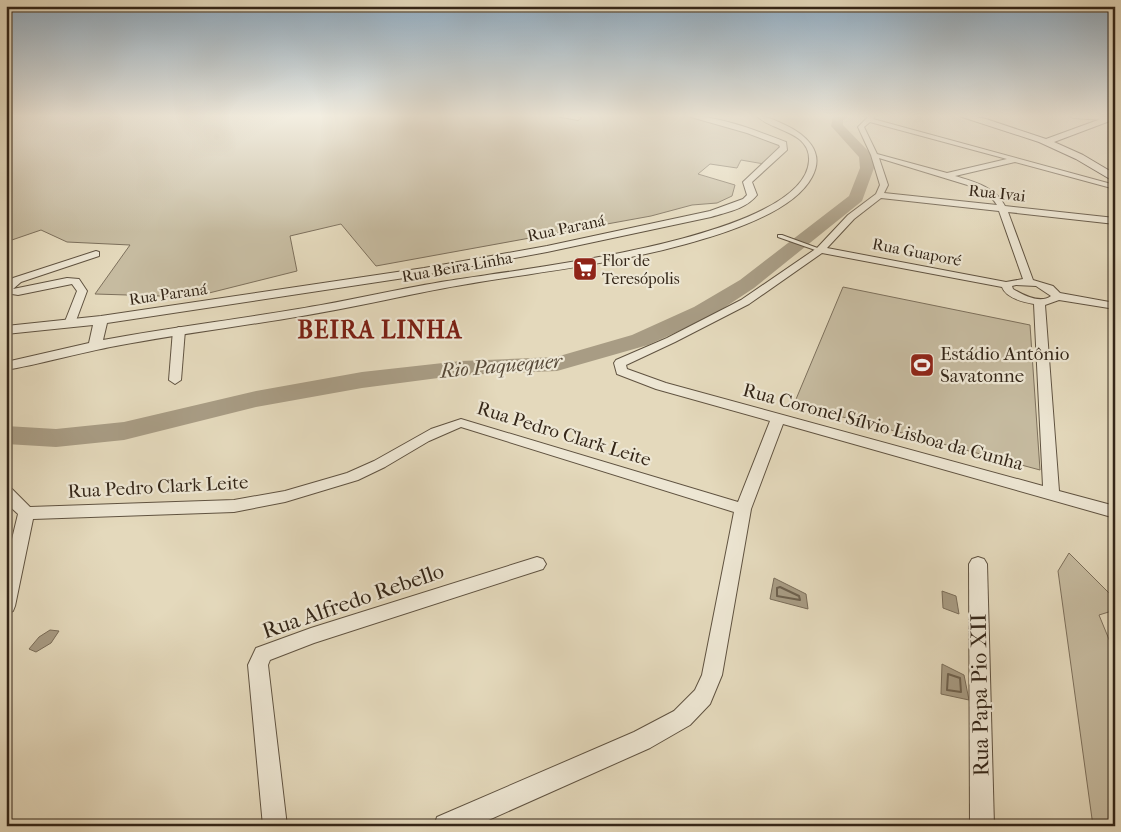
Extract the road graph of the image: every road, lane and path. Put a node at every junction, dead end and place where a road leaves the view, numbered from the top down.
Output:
1 (779, 155) edge
2 (813, 155) edge
3 (874, 155) joint
4 (999, 155) edge
5 (1075, 155) edge
6 (1014, 159) junction
7 (946, 176) junction
8 (1087, 178) junction
9 (1114, 179) edge
10 (1115, 187) edge
11 (878, 195) junction
12 (1002, 209) junction
13 (1114, 221) edge
14 (780, 236) dead end
15 (820, 250) junction
16 (96, 254) dead end
17 (1029, 282) junction
18 (1007, 285) junction
19 (1057, 296) junction
20 (1039, 302) junction
21 (1115, 306) edge
22 (101, 320) junction
23 (70, 324) junction
24 (6, 330) edge
25 (179, 330) junction
26 (95, 345) junction
27 (6, 366) edge
28 (175, 380) dead end
29 (778, 418) junction
30 (6, 493) edge
31 (1051, 494) junction
32 (743, 509) junction
33 (1115, 512) edge
34 (26, 513) junction
35 (537, 564) dead end
36 (978, 564) dead end
37 (6, 606) edge
38 (275, 826) edge
39 (446, 826) edge
40 (982, 826) edge

1 - 22 street, Rua Paraná
2 - 25 street, Rua Beira Linha
3 - 7 street
3 - 11 street
4 - 6 street
5 - 9 main road
6 - 7 street
6 - 8 street
7 - 12 street
8 - 9 street
8 - 10 street
11 - 12 street, Rua Ivai
11 - 15 street
12 - 13 street, Rua Ivai
12 - 17 street
14 - 15 street
15 - 18 street, Rua Guaporé
15 - 29 street, Rua Coronel Sílvio Lisboa da Cunha
16 - 23 street
17 - 18 street
17 - 19 street
18 - 20 street
19 - 20 street
19 - 21 street
20 - 31 street
22 - 23 street
22 - 26 street
23 - 24 street
25 - 26 street, Rua Beira Linha
25 - 28 street
26 - 27 street, Rua Beira Linha
29 - 31 street, Rua Coronel Sílvio Lisboa da Cunha
29 - 32 street
30 - 34 street
31 - 33 street, Rua Coronel Sílvio Lisboa da Cunha
32 - 34 street, Rua Pedro Clark Leite
32 - 39 street
34 - 37 street
35 - 38 street, Rua Alfredo Rebello
36 - 40 street, Rua Papa Pio XII

